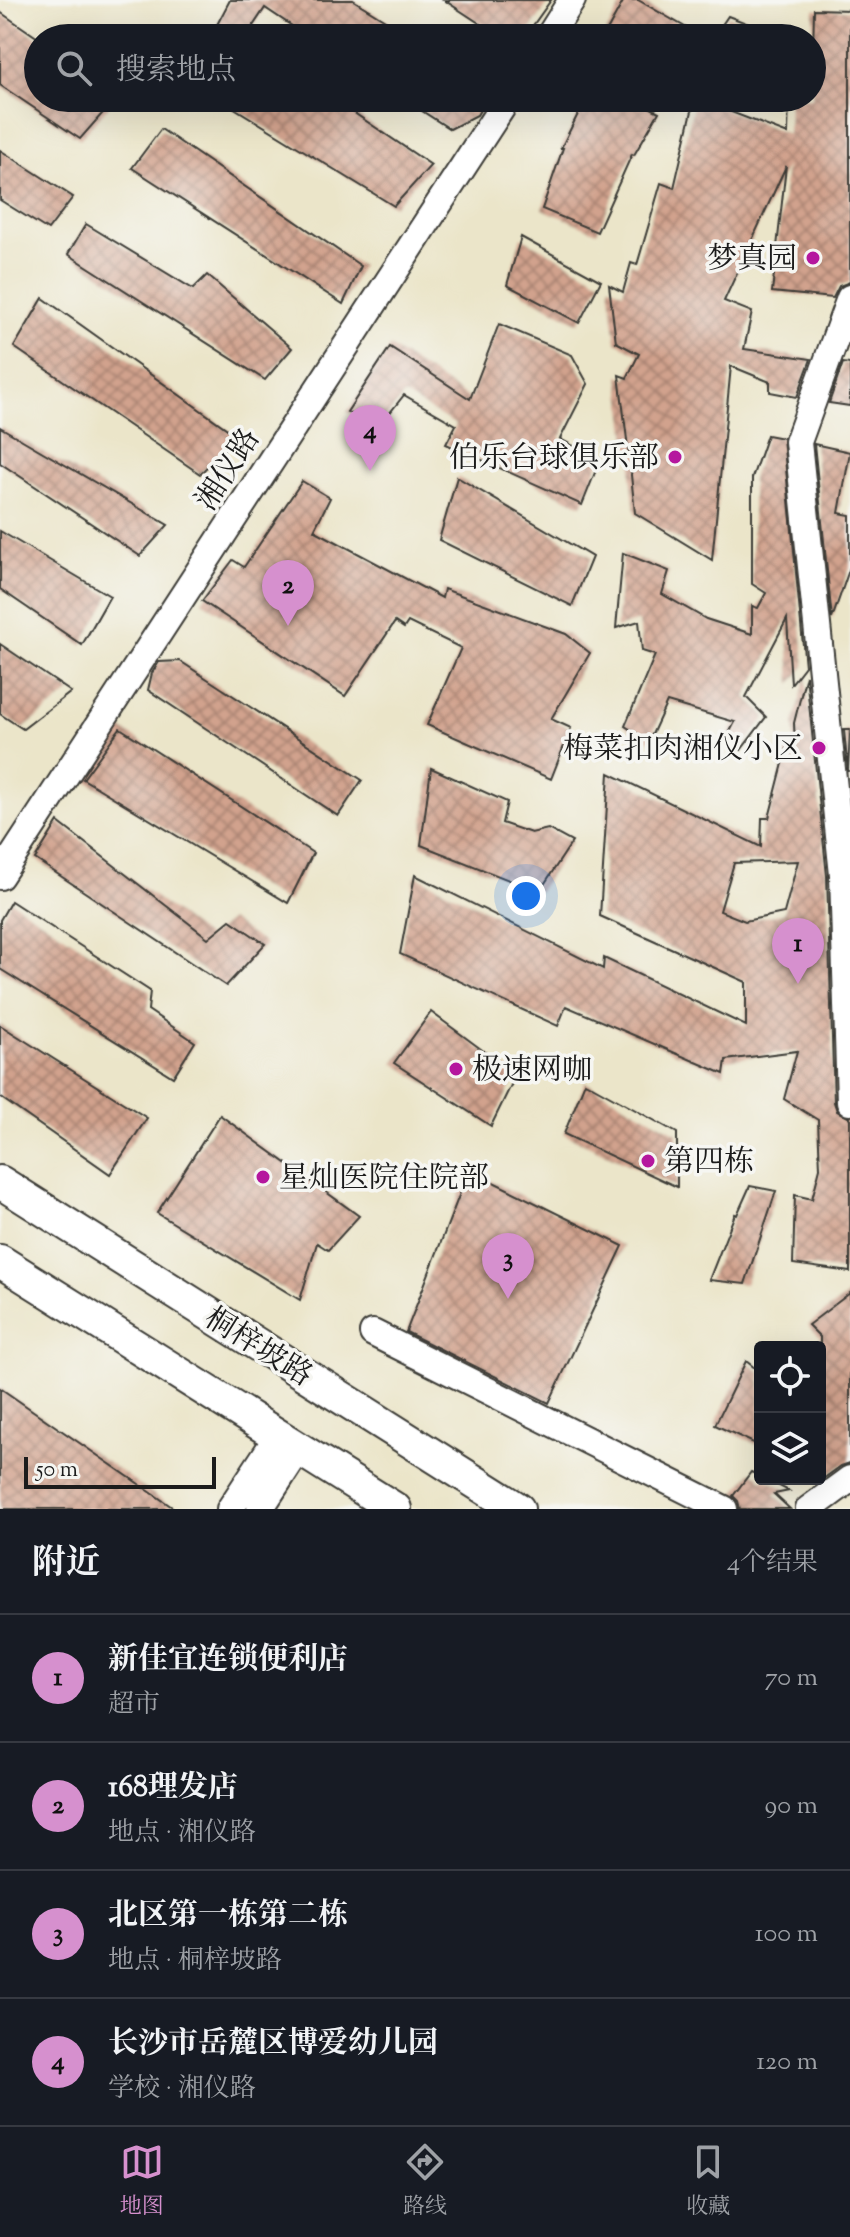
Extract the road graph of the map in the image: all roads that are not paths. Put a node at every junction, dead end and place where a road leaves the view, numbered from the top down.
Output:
1 (572, 0) edge
2 (557, 24) edge
3 (499, 112) edge
4 (850, 298) edge
5 (0, 876) edge
6 (850, 1102) edge
7 (0, 1182) edge
8 (0, 1261) edge
9 (373, 1333) dead end
10 (289, 1442) junction
11 (850, 1479) edge
12 (230, 1509) edge
13 (260, 1509) edge
14 (395, 1509) edge
15 (518, 1509) edge
16 (724, 1509) edge
17 (809, 1509) edge

1 - 2 street
3 - 5 street, 湘仪路
4 - 6 street
7 - 15 main road, 桐梓坡路
8 - 10 main road
9 - 16 street
10 - 12 street
10 - 13 street
10 - 14 main road
11 - 17 street

